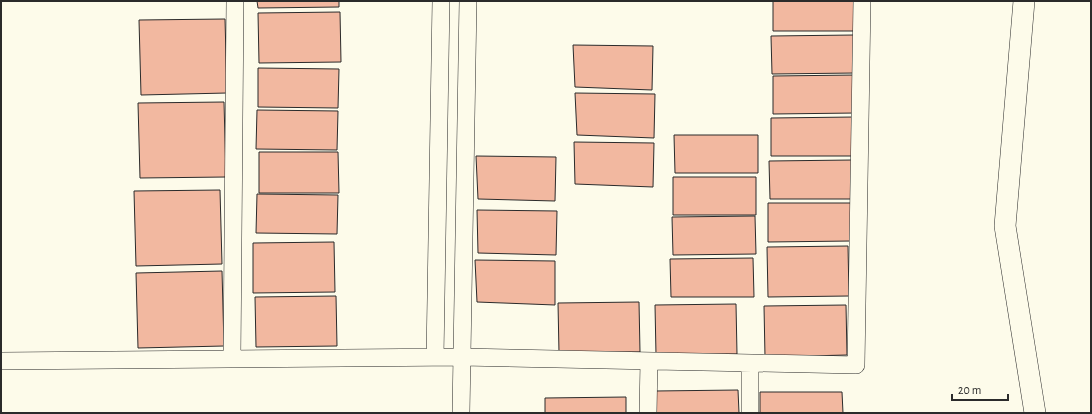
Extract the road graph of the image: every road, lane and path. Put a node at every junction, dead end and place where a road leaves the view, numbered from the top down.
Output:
1 (234, 1) edge
2 (441, 1) edge
3 (468, 1) edge
4 (862, 1) edge
5 (1024, 1) edge
6 (435, 357) junction
7 (462, 357) junction
8 (232, 358) junction
9 (1, 360) edge
10 (649, 361) junction
11 (750, 363) junction
12 (461, 413) edge
13 (648, 413) edge
14 (750, 413) edge
15 (1035, 413) edge

1 - 8 street
2 - 6 street
3 - 7 street
4 - 11 street
5 - 15 street
6 - 7 street
6 - 8 street
7 - 10 street
7 - 12 street
8 - 9 street
10 - 11 street
10 - 13 street
11 - 14 street

